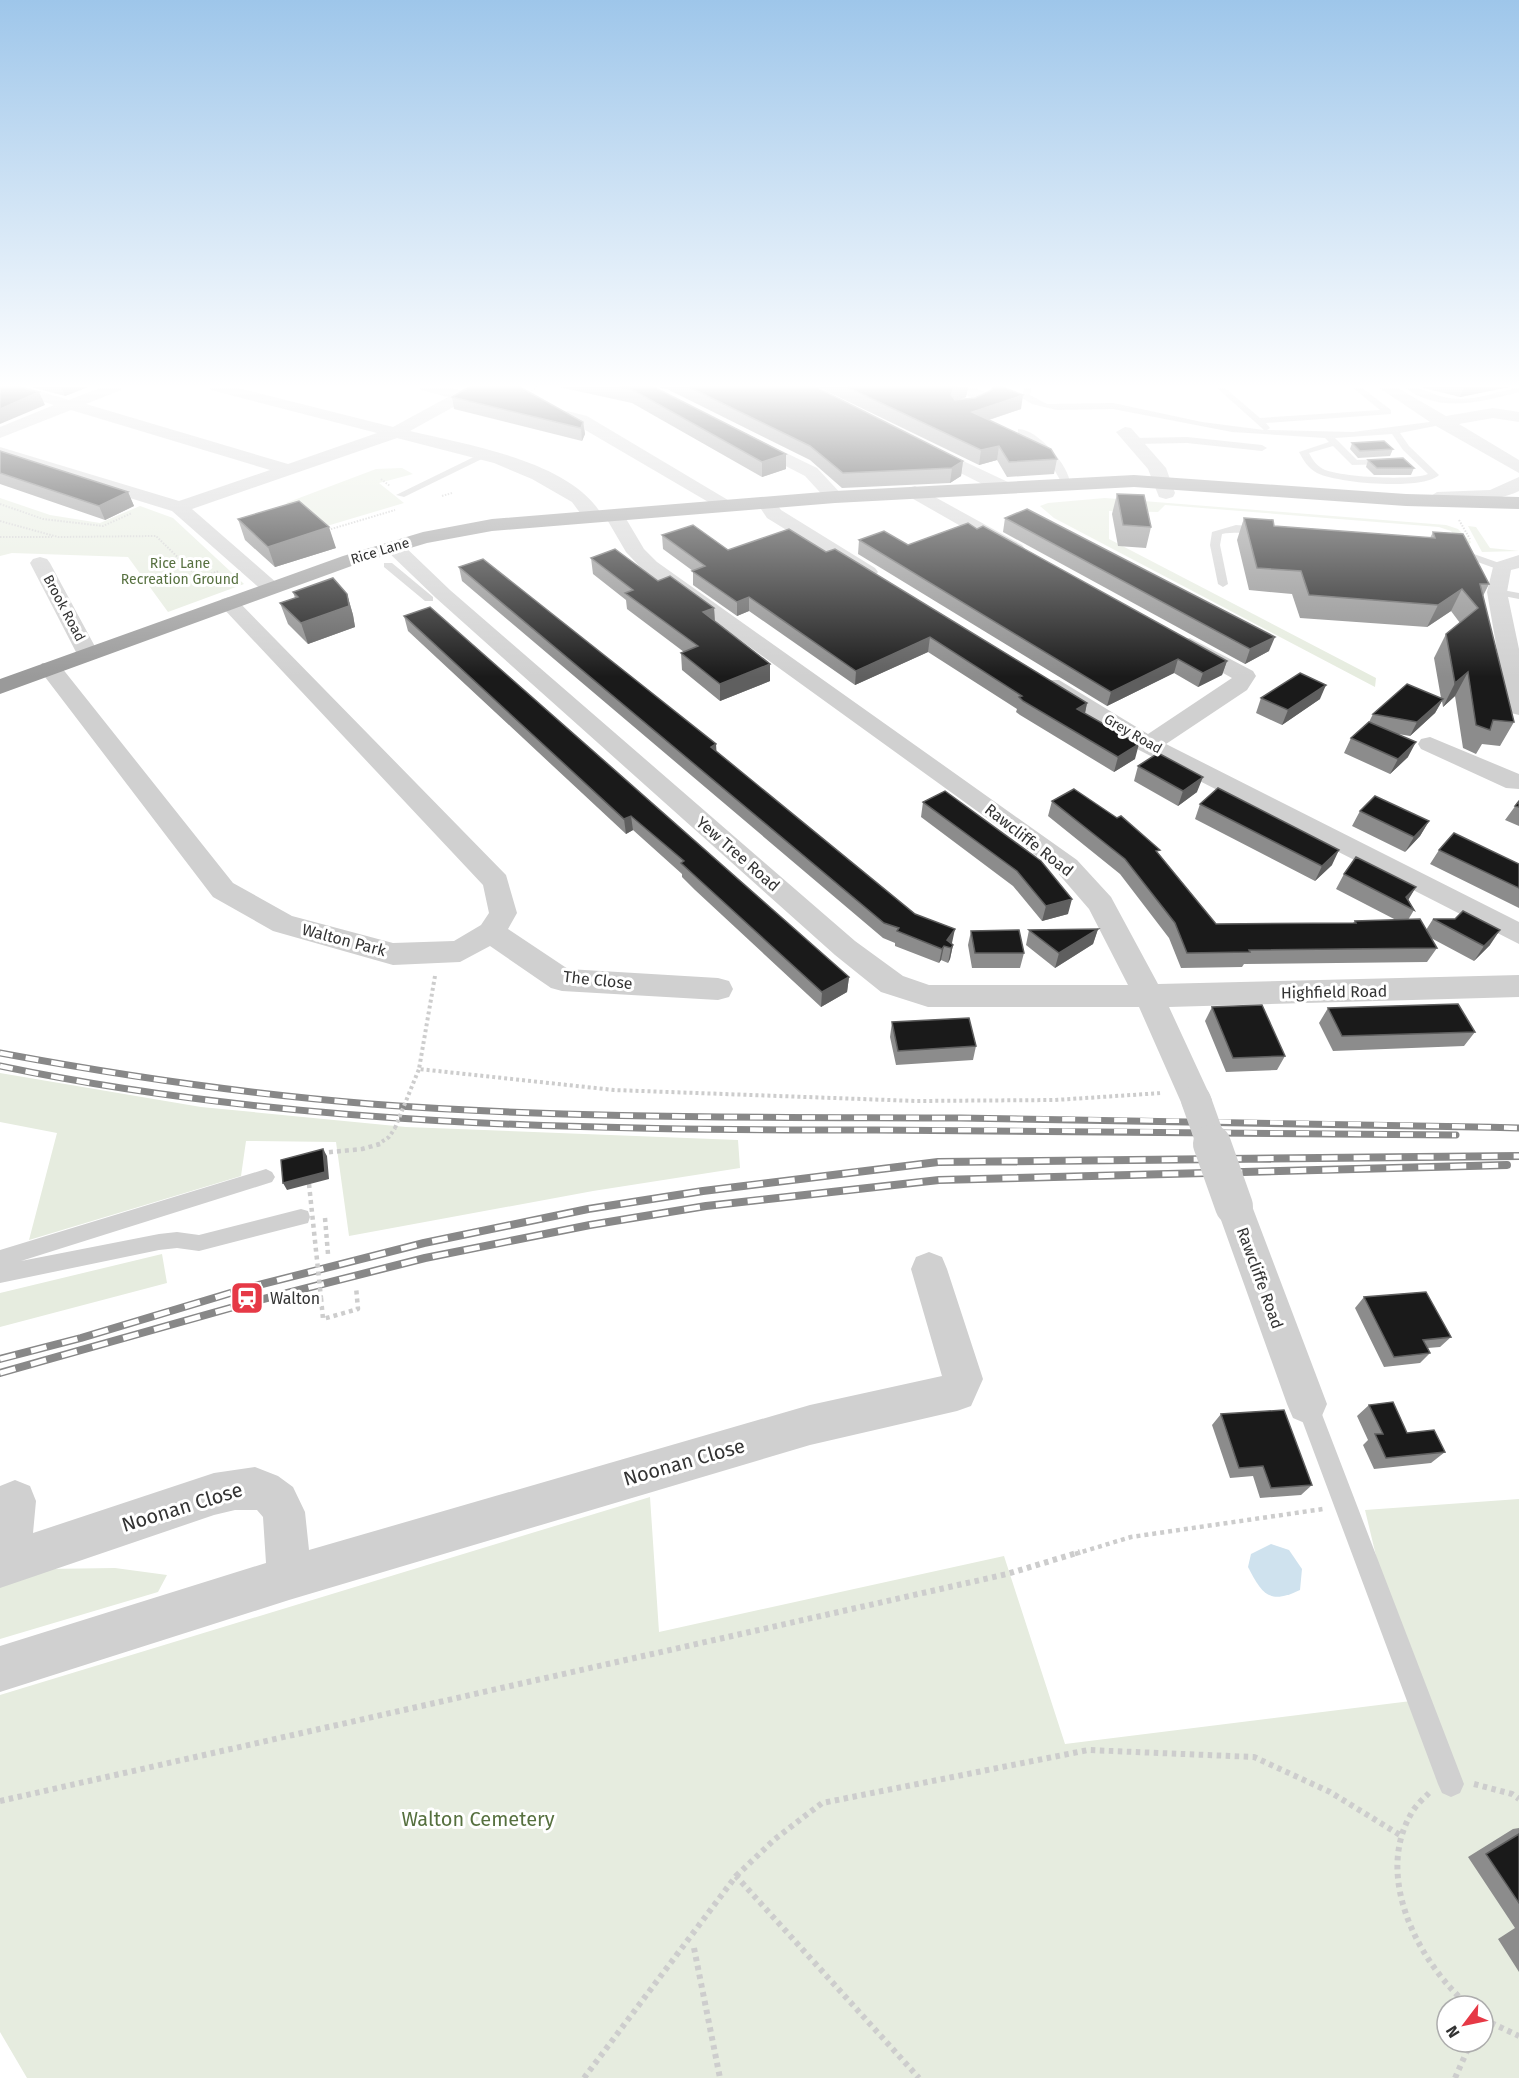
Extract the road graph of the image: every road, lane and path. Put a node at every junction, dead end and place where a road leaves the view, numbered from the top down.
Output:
1 (107, 484) edge
2 (244, 484) edge
3 (387, 484) edge
4 (424, 484) edge
5 (553, 484) edge
6 (691, 484) edge
7 (822, 484) edge
8 (999, 484) edge
9 (1164, 484) edge
10 (1517, 484) edge
11 (1067, 485) joint
12 (1003, 486) junction
13 (1165, 487) junction
14 (915, 492) junction
15 (401, 495) junction
16 (835, 497) junction
17 (160, 500) junction
18 (1406, 500) junction
19 (766, 503) junction
20 (1519, 503) edge
21 (0, 504) edge
22 (729, 506) junction
23 (179, 507) junction
24 (1519, 511) edge
25 (604, 516) junction
26 (1519, 519) edge
27 (0, 521) edge
28 (323, 531) edge
29 (1278, 531) edge
30 (0, 537) edge
31 (58, 537) junction
32 (1443, 546) edge
33 (391, 556) junction
34 (1037, 561) edge
35 (40, 562) dead end
36 (243, 563) junction
37 (1510, 564) edge
38 (885, 583) edge
39 (1223, 584) dead end
40 (271, 588) junction
41 (1497, 592) junction
42 (1519, 596) edge
43 (429, 599) dead end
44 (229, 603) junction
45 (1172, 636) edge
46 (88, 654) junction
47 (50, 668) junction
48 (1027, 670) edge
49 (0, 687) edge
50 (1519, 708) edge
51 (1148, 745) junction
52 (1430, 745) dead end
53 (1518, 782) edge
54 (491, 932) junction
55 (1519, 934) edge
56 (439, 952) junction
57 (1519, 986) edge
58 (718, 989) dead end
59 (1149, 996) junction
60 (419, 1069) junction
61 (1194, 1095) junction
62 (317, 1154) edge
63 (266, 1177) dead end
64 (309, 1184) edge
65 (301, 1217) dead end
66 (327, 1241) dead end
67 (328, 1254) dead end
68 (0, 1260) edge
69 (929, 1269) dead end
70 (0, 1274) edge
71 (356, 1287) dead end
72 (1306, 1404) joint
73 (15, 1501) dead end
74 (1344, 1507) junction
75 (4, 1565) edge
76 (289, 1578) junction
77 (0, 1669) edge
78 (1451, 1784) dead end
79 (0, 1801) edge
80 (1408, 1814) dead end
81 (1400, 1835) junction
82 (736, 1876) junction
83 (694, 1948) dead end
84 (1456, 1994) edge
85 (1495, 2025) edge
86 (1519, 2036) edge
87 (1466, 2054) edge
88 (584, 2078) edge
89 (720, 2078) edge
90 (919, 2078) edge
91 (1455, 2078) edge

1 - 17 street
2 - 23 street
3 - 15 path
4 - 15 lane
5 - 25 street, Rawcliffe Road
6 - 22 street
7 - 16 street
8 - 12 street
9 - 13 street
10 - 18 street
11 - 12 highway, Rice Lane
11 - 13 highway, Rice Lane
12 - 14 highway, Rice Lane
13 - 18 highway, Rice Lane
13 - 26 highway, Rice Lane
14 - 16 highway, Rice Lane
14 - 34 street
15 - 28 path
16 - 19 highway, Rice Lane
17 - 21 path
17 - 23 street
18 - 20 highway, Rice Lane
18 - 24 street
19 - 22 highway, Rice Lane
19 - 38 street
22 - 25 highway, Rice Lane
23 - 36 street
25 - 33 highway, Rice Lane
25 - 59 street, Rawcliffe Road
27 - 31 path
29 - 39 lane
30 - 31 path
31 - 36 path
32 - 37 lane
33 - 40 highway, Rice Lane
33 - 43 lane
33 - 59 street, Yew Tree Road
35 - 46 street, Brook Road
36 - 40 street
37 - 41 street
40 - 44 highway, Rice Lane
41 - 42 lane
41 - 50 street
44 - 46 highway, Rice Lane
44 - 54 street
45 - 51 street
46 - 47 highway, Rice Lane
47 - 49 highway, Rice Lane
47 - 56 street, Walton Park
48 - 51 street, Grey Road
51 - 55 street, Grey Road
52 - 53 street
54 - 56 street, Walton Park
54 - 58 street, The Close
56 - 60 path
57 - 59 street, Highfield Road
59 - 61 street, Rawcliffe Road
60 - 61 path
60 - 62 path, bridge
61 - 72 street, Rawcliffe Road, bridge
63 - 68 lane
64 - 71 path, bridge
65 - 70 lane
66 - 67 path
69 - 76 street, Noonan Close
72 - 74 lane
73 - 75 street, Noonan Close
74 - 78 lane
74 - 79 path
75 - 76 street, Noonan Close
76 - 77 street, Noonan Close
80 - 81 path
81 - 82 path
81 - 84 path
82 - 88 path
82 - 90 path
83 - 89 path
85 - 86 path
87 - 91 path

